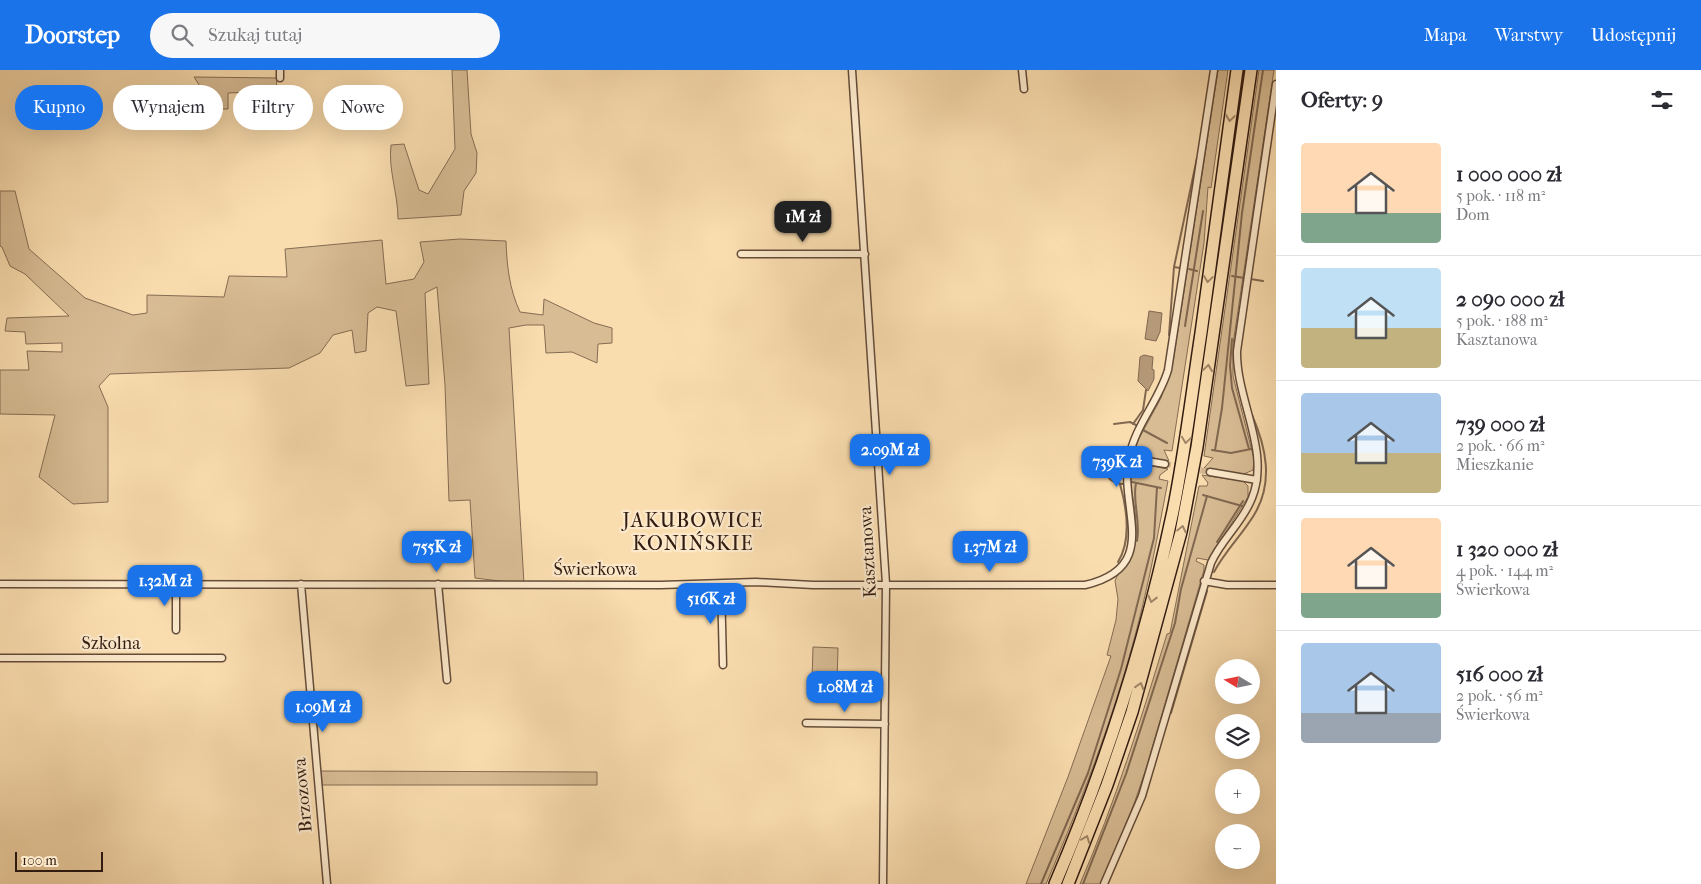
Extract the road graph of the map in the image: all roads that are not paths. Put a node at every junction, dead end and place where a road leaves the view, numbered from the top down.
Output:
1 (280, 70) edge
2 (852, 70) edge
3 (1022, 70) edge
4 (1214, 70) edge
5 (1236, 70) edge
6 (1251, 70) edge
7 (280, 78) dead end
8 (1276, 84) edge
9 (1024, 89) dead end
10 (741, 254) dead end
11 (865, 254) junction
12 (1129, 458) junction
13 (1165, 464) tunnel mouth
14 (1210, 472) tunnel mouth
15 (1257, 480) junction
16 (1204, 580) junction
17 (0, 584) edge
18 (176, 584) junction
19 (301, 584) junction
20 (438, 584) junction
21 (720, 584) junction
22 (886, 584) junction
23 (1276, 585) edge
24 (176, 630) dead end
25 (0, 658) edge
26 (222, 658) dead end
27 (723, 665) dead end
28 (447, 680) dead end
29 (806, 723) dead end
30 (884, 724) junction
31 (327, 884) edge
32 (883, 884) edge
33 (1055, 884) edge
34 (1068, 884) edge
35 (1104, 884) edge

1 - 7 street
2 - 11 street, Kasztanowa
3 - 9 street
4 - 12 street
5 -> 33 highway
34 -> 6 highway
8 - 15 street
10 - 11 street
11 - 22 street, Kasztanowa
12 - 13 street
12 - 22 street, Świerkowa
14 - 15 street
15 - 16 street
16 - 23 street
16 - 35 street
17 - 18 street, Świerkowa
18 - 19 street, Świerkowa
18 - 24 street
19 - 20 street, Świerkowa
19 - 31 street, Brzozowa
20 - 21 street, Świerkowa
20 - 28 street
21 - 22 street, Świerkowa
21 - 27 street
22 - 30 street, Kasztanowa
25 - 26 street, Szkolna
29 - 30 street
30 - 32 street, Kasztanowa

